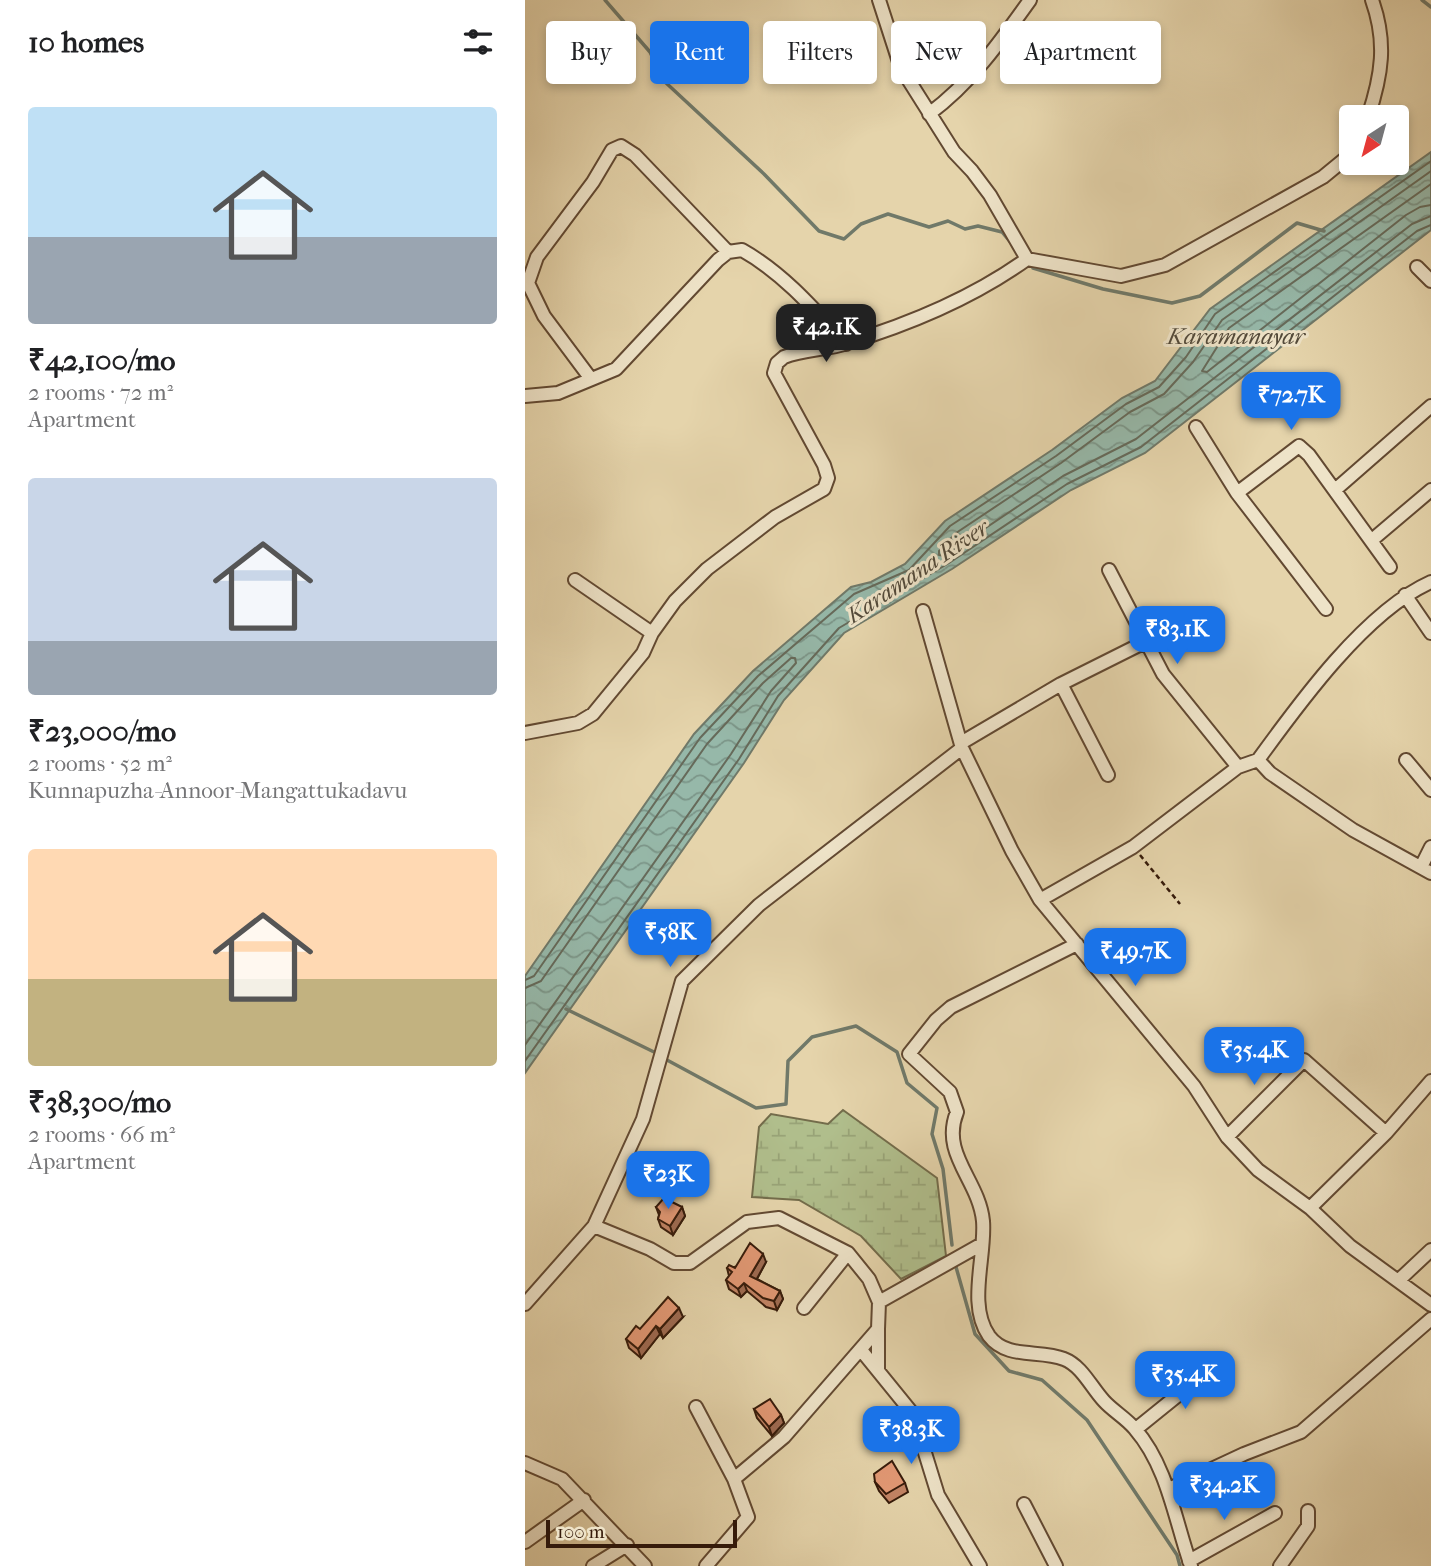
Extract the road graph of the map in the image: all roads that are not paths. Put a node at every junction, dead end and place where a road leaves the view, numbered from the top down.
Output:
1 (879, 0) edge
2 (1030, 0) edge
3 (1372, 0) edge
4 (1372, 105) edge
5 (929, 114) junction
6 (1339, 164) edge
7 (728, 253) junction
8 (1027, 258) junction
9 (1417, 267) dead end
10 (1431, 281) edge
11 (846, 344) junction
12 (591, 379) junction
13 (525, 396) edge
14 (1431, 406) edge
15 (1196, 428) dead end
16 (1335, 490) junction
17 (1431, 490) edge
18 (1237, 493) junction
19 (1372, 540) junction
20 (1390, 567) dead end
21 (1109, 570) dead end
22 (575, 580) dead end
23 (1431, 582) edge
24 (1405, 596) junction
25 (1326, 609) dead end
26 (923, 611) dead end
27 (1431, 633) edge
28 (652, 634) junction
29 (1145, 642) junction
30 (1061, 684) junction
31 (525, 733) edge
32 (961, 746) junction
33 (1258, 760) junction
34 (1406, 760) dead end
35 (1238, 767) junction
36 (1108, 775) dead end
37 (1431, 790) edge
38 (1431, 847) edge
39 (1426, 870) edge
40 (1040, 900) junction
41 (1077, 944) junction
42 (1431, 1081) edge
43 (1386, 1133) junction
44 (1227, 1137) junction
45 (1310, 1208) junction
46 (594, 1226) junction
47 (982, 1244) junction
48 (1431, 1250) edge
49 (848, 1254) junction
50 (1399, 1280) junction
51 (879, 1302) junction
52 (525, 1304) edge
53 (1431, 1305) edge
54 (804, 1308) dead end
55 (1431, 1319) edge
56 (879, 1329) junction
57 (861, 1350) junction
58 (1214, 1366) dead end
59 (879, 1369) junction
60 (695, 1407) dead end
61 (1136, 1429) junction
62 (525, 1463) edge
63 (733, 1479) junction
64 (1169, 1489) junction
65 (584, 1500) junction
66 (1024, 1504) dead end
67 (1308, 1511) dead end
68 (1275, 1513) dead end
69 (525, 1542) edge
70 (627, 1545) junction
71 (1190, 1563) edge
72 (593, 1566) edge
73 (645, 1566) edge
74 (706, 1566) edge
75 (980, 1566) edge
76 (1056, 1566) edge
77 (1280, 1566) edge

1 - 5 street
2 - 5 street
3 - 4 street
5 - 8 street
6 - 8 street
7 - 11 street
7 - 12 street
7 - 12 street
8 - 11 street
9 - 10 street
11 - 28 street
12 - 13 street
14 - 16 street
15 - 18 street
16 - 18 street
16 - 19 street
17 - 19 street
18 - 25 street
19 - 20 street
21 - 29 street
22 - 28 street
23 - 24 street
24 - 27 street
24 - 33 street
26 - 32 street
28 - 31 street
29 - 30 street
29 - 35 street
30 - 32 street
30 - 36 street
32 - 40 street
32 - 46 street
33 - 35 street
33 - 39 street
34 - 37 street
35 - 40 street
38 - 39 street
40 - 41 street
41 - 44 street
41 - 47 street
42 - 43 street
43 - 44 street
43 - 45 street
44 - 45 street
45 - 50 street
46 - 49 street
46 - 52 street
47 - 51 street
47 - 61 street
48 - 50 street
49 - 51 street
49 - 54 street
50 - 53 street
51 - 56 street
55 - 64 street
56 - 57 street
56 - 59 street
57 - 59 street
57 - 63 street
58 - 61 street
59 - 75 street
60 - 63 street
61 - 64 street
62 - 65 street
63 - 74 street
64 - 71 street
65 - 69 street
65 - 70 street
66 - 76 street
67 - 77 street
68 - 71 street
70 - 72 street
70 - 73 street

